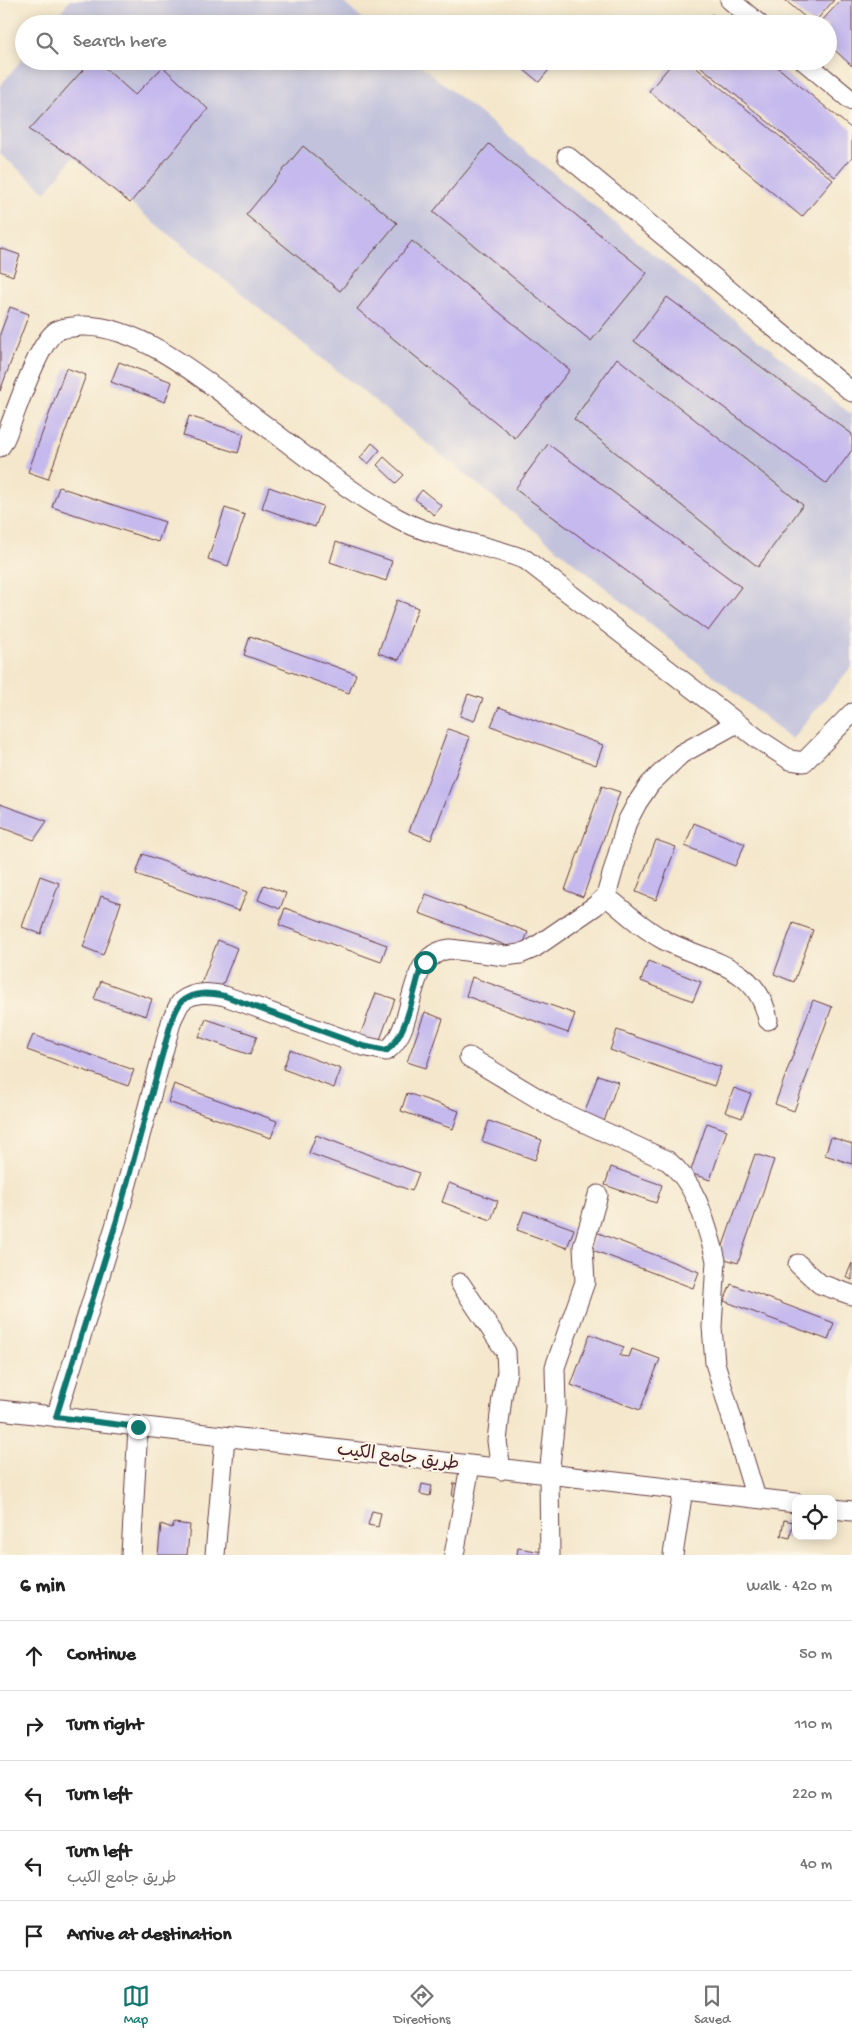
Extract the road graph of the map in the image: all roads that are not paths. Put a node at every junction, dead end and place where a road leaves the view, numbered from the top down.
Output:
1 (730, 0) edge
2 (748, 15) edge
3 (815, 70) edge
4 (852, 100) edge
5 (567, 156) dead end
6 (852, 392) edge
7 (0, 447) edge
8 (852, 713) edge
9 (737, 723) junction
10 (606, 896) junction
11 (768, 1020) dead end
12 (469, 1057) dead end
13 (598, 1195) dead end
14 (798, 1264) dead end
15 (460, 1282) dead end
16 (852, 1295) edge
17 (0, 1410) edge
18 (56, 1417) junction
19 (138, 1427) junction
20 (225, 1437) junction
21 (470, 1466) junction
22 (501, 1470) junction
23 (549, 1476) junction
24 (683, 1490) junction
25 (756, 1498) junction
26 (792, 1502) edge
27 (837, 1509) edge
28 (852, 1511) edge
29 (131, 1555) edge
30 (215, 1555) edge
31 (454, 1555) edge
32 (550, 1555) edge
33 (673, 1555) edge

1 - 2 street
3 - 4 street
5 - 6 street
7 - 9 street
8 - 9 street
9 - 10 street
10 - 11 street
10 - 18 street
12 - 25 street
13 - 23 street
14 - 16 street
15 - 22 street
17 - 18 street, طريق جامع الكيب
18 - 19 street, طريق جامع الكيب
19 - 20 street, طريق جامع الكيب
19 - 29 street
20 - 21 street, طريق جامع الكيب
20 - 30 street
21 - 22 street, طريق جامع الكيب
21 - 31 street
22 - 23 street, طريق جامع الكيب
23 - 24 street, طريق جامع الكيب
23 - 32 street
24 - 25 street, طريق جامع الكيب
24 - 33 street
25 - 26 street, طريق جامع الكيب
27 - 28 street

